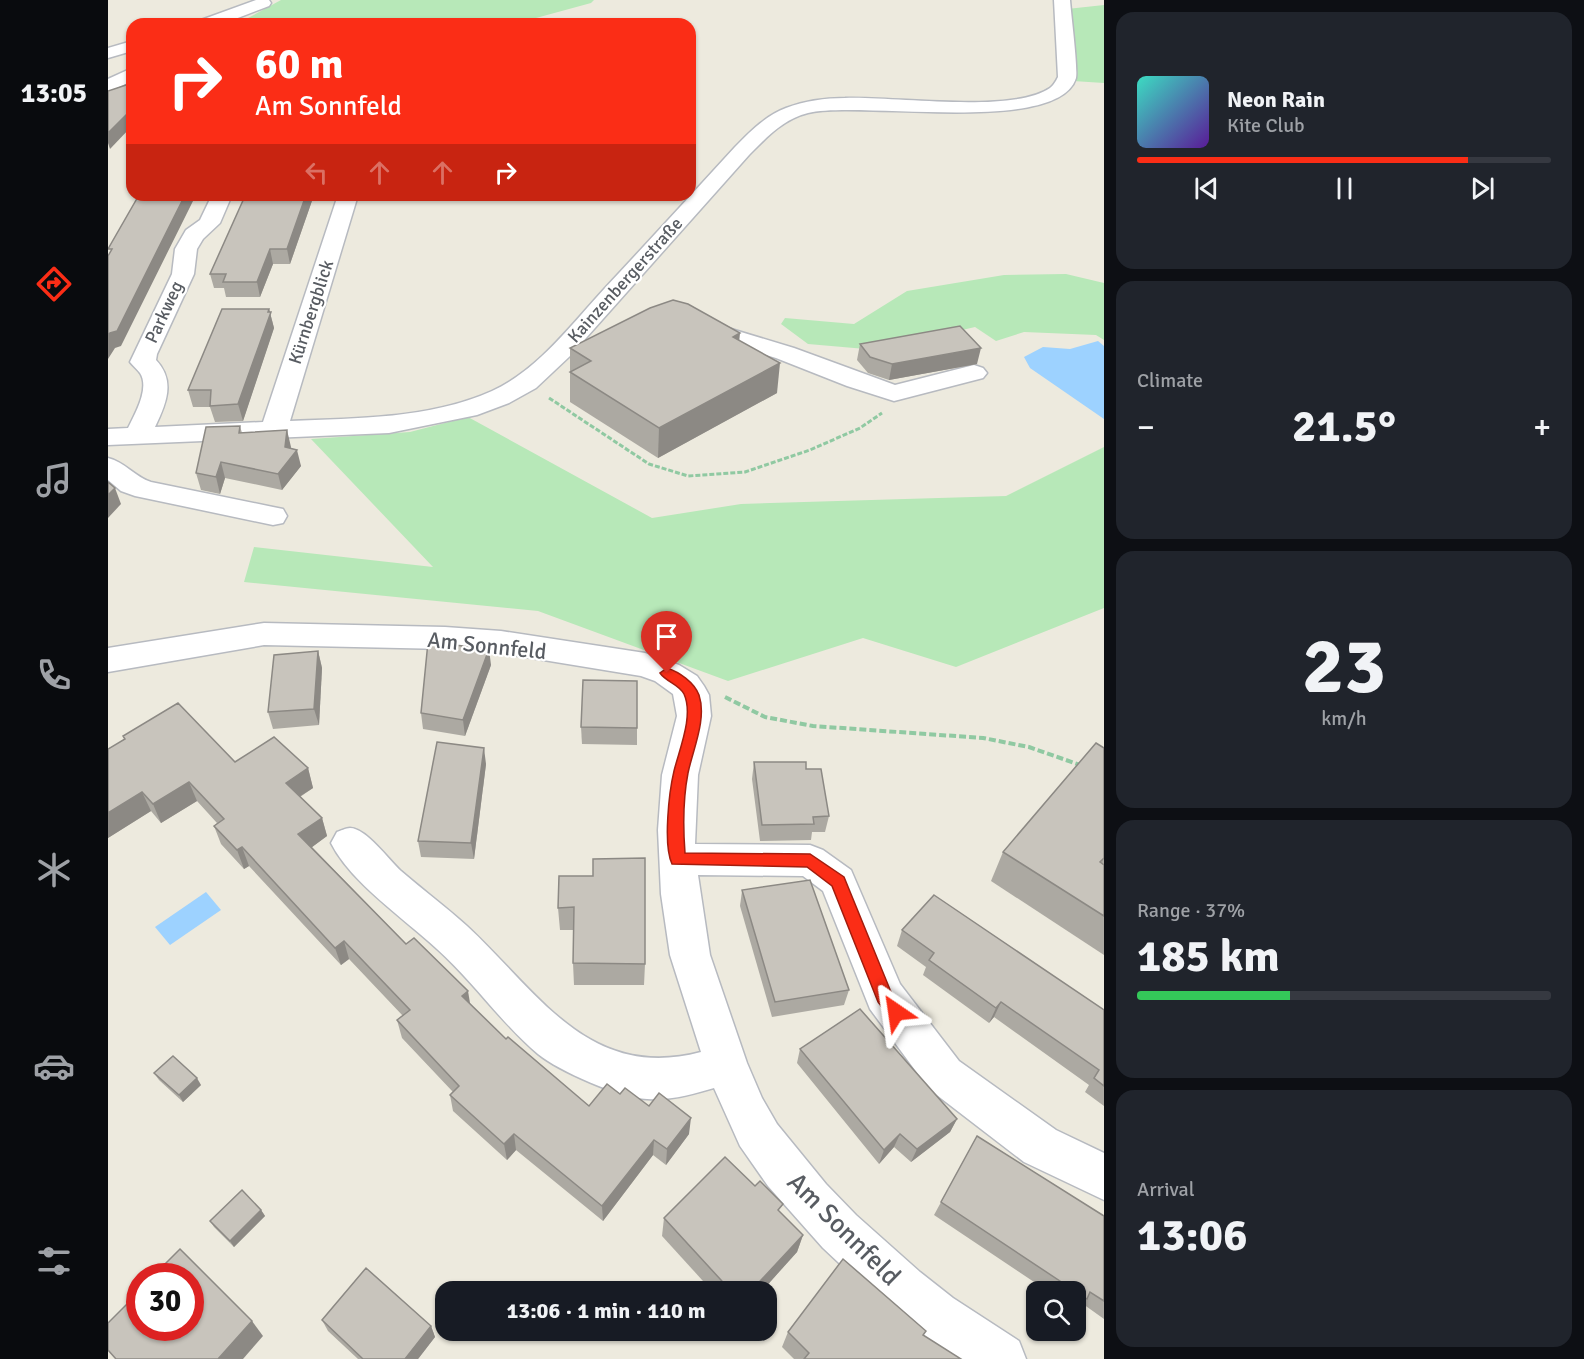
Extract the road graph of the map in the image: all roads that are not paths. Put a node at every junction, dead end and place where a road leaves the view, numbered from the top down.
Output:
1 (1062, 0) edge
2 (263, 3) dead end
3 (223, 18) edge
4 (126, 48) edge
5 (108, 53) edge
6 (126, 76) edge
7 (108, 87) edge
8 (219, 201) edge
9 (346, 201) edge
10 (673, 320) edge
11 (591, 348) edge
12 (561, 351) junction
13 (974, 373) dead end
14 (274, 430) junction
15 (138, 435) junction
16 (108, 436) edge
17 (108, 466) edge
18 (273, 516) dead end
19 (108, 660) edge
20 (350, 843) dead end
21 (678, 859) junction
22 (726, 1065) junction
23 (1104, 1177) edge
24 (1001, 1359) edge

1 - 12 street, Kainzenbergerstraße
2 - 3 street
4 - 5 street
6 - 7 street
8 - 15 street, Parkweg
9 - 14 street, Kürnbergblick
10 - 13 street
11 - 12 street
12 - 14 street, Kainzenbergerstraße
14 - 15 street, Kainzenbergerstraße
15 - 16 street, Kainzenbergerstraße
17 - 18 street
19 - 21 street, Am Sonnfeld
20 - 22 street
21 - 22 street, Am Sonnfeld
21 - 23 street
22 - 24 street, Am Sonnfeld

